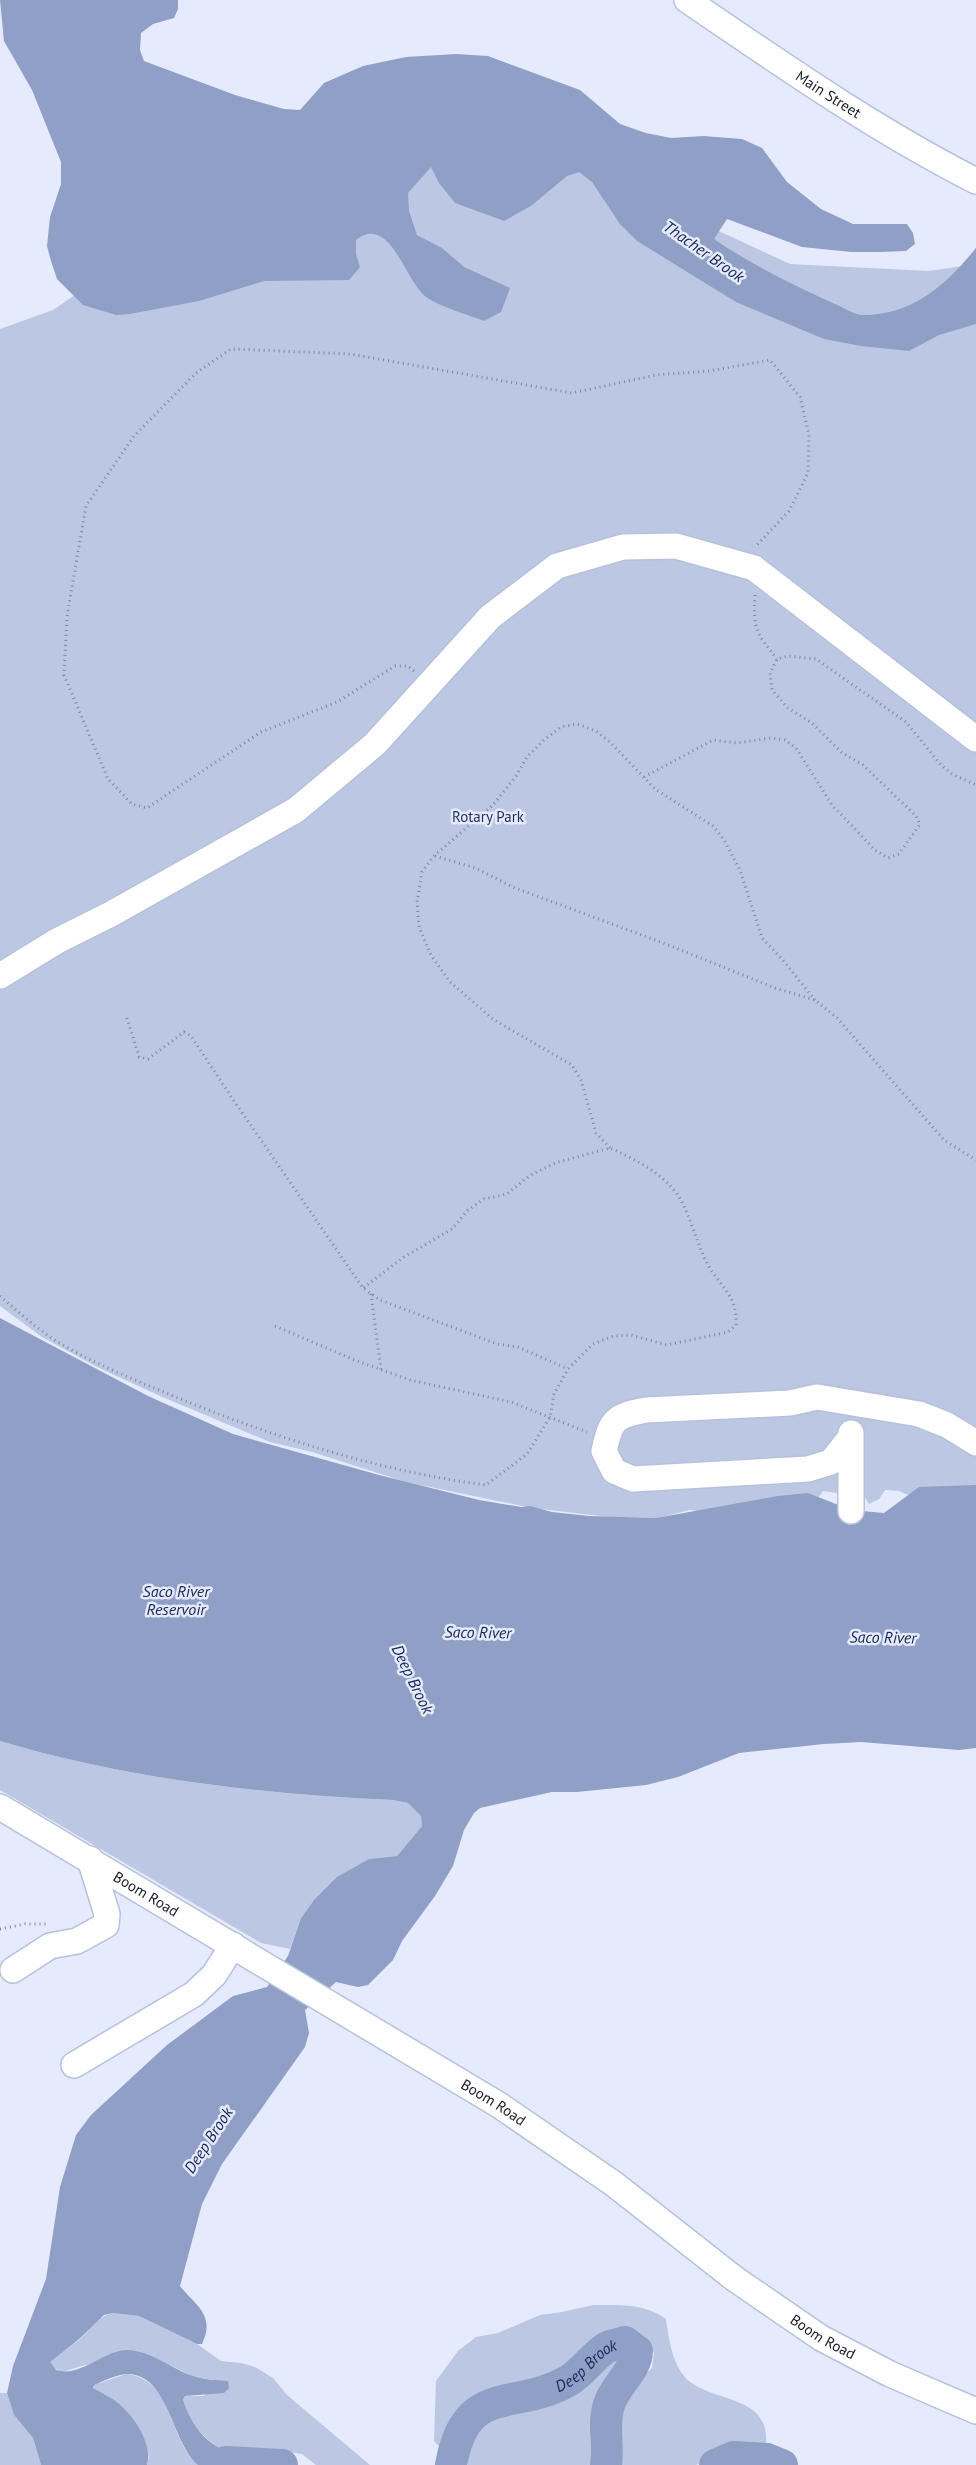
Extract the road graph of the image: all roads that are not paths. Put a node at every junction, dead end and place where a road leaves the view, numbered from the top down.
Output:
1 (687, 0) edge
2 (976, 181) edge
3 (976, 739) edge
4 (0, 976) edge
5 (858, 1404) junction
6 (850, 1438) junction
7 (976, 1443) edge
8 (851, 1510) dead end
9 (0, 1807) edge
10 (90, 1859) junction
11 (238, 1948) junction
12 (13, 1970) dead end
13 (74, 2065) dead end
14 (976, 2411) edge

1 - 2 street, Main Street
3 - 4 street
5 - 6 street
5 - 6 street
5 - 7 street
6 - 8 street
9 - 10 street, Boom Road
10 - 11 street, Boom Road
10 - 12 street
11 - 13 street
11 - 14 street, Boom Road

